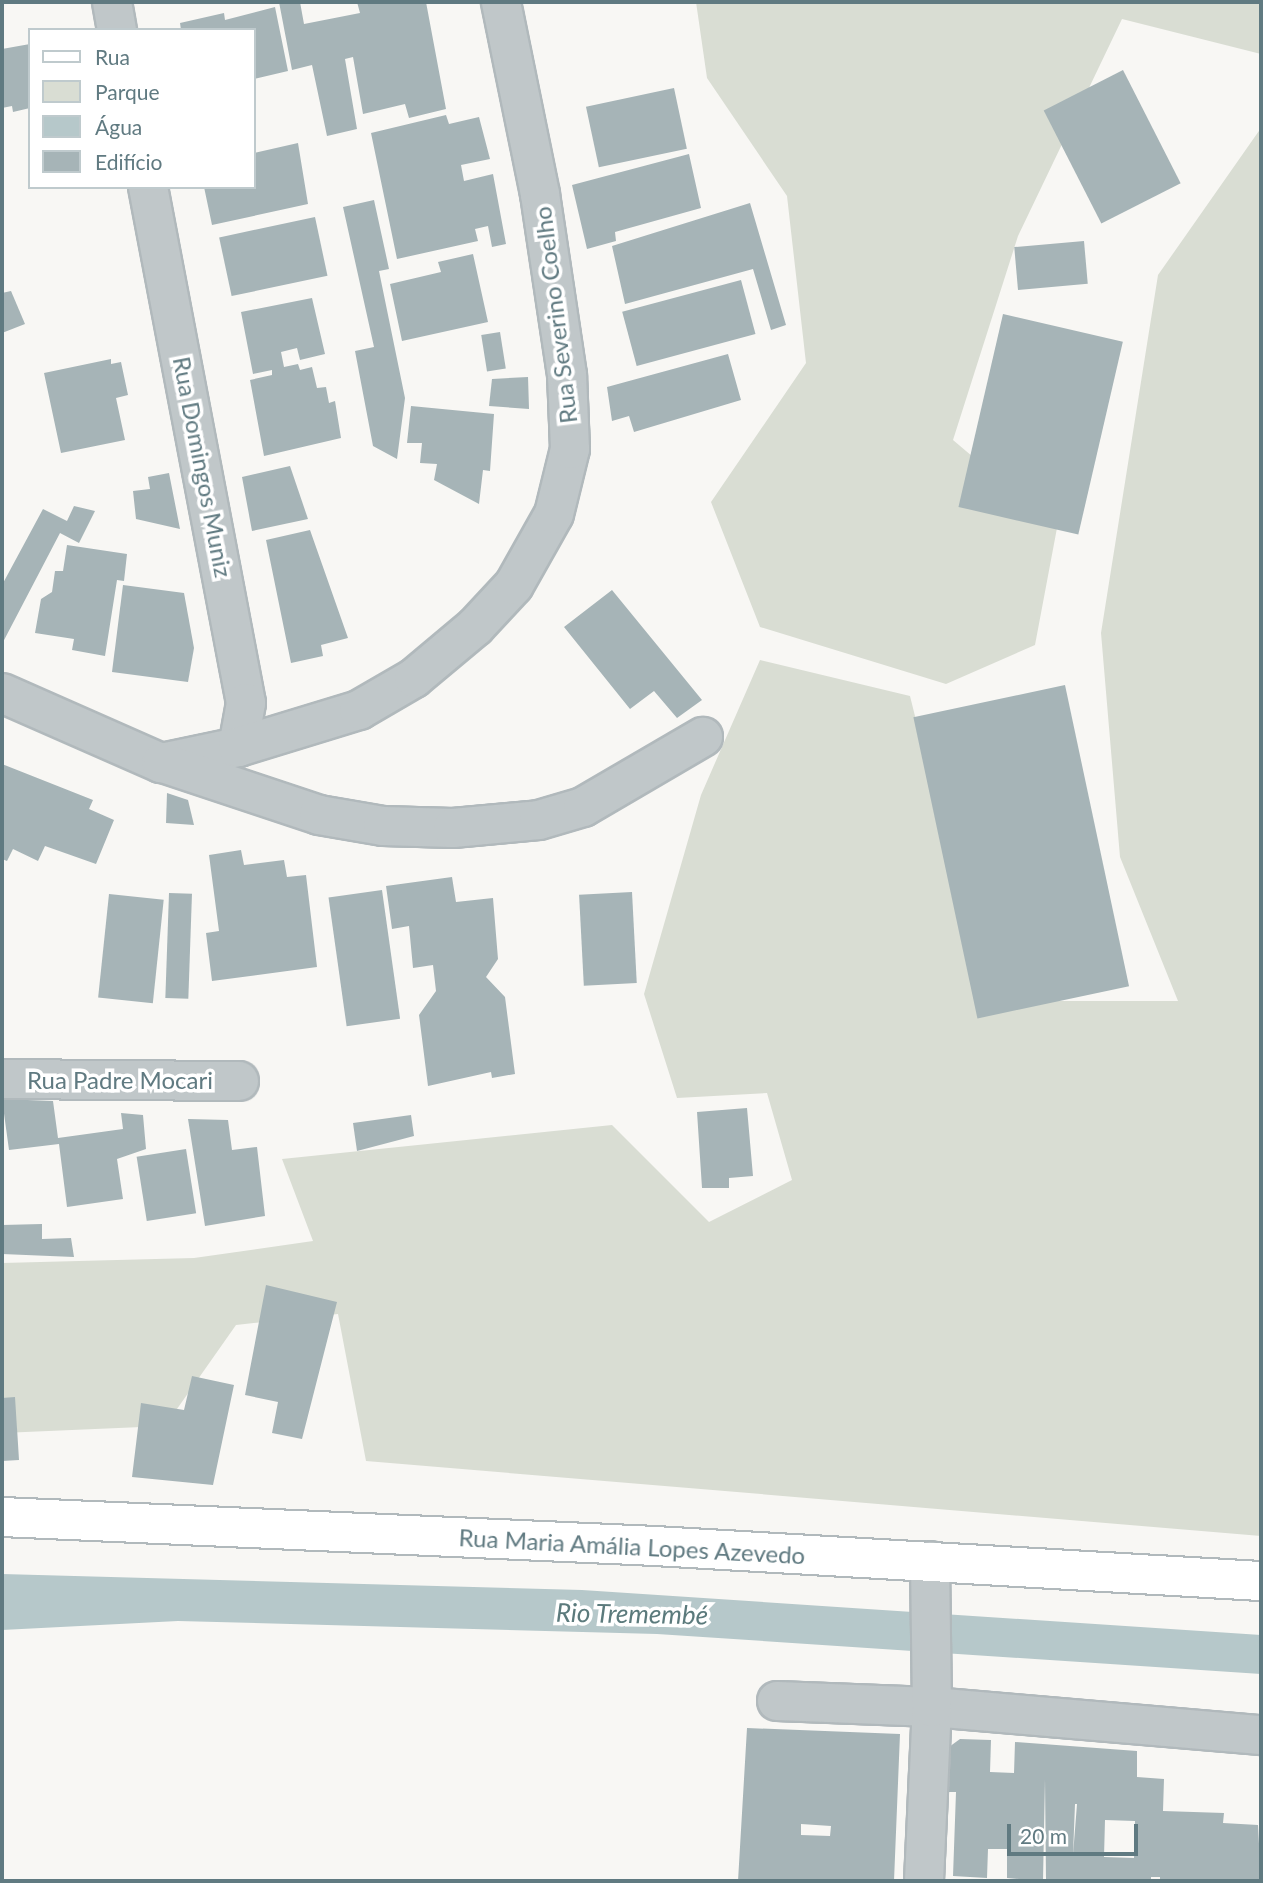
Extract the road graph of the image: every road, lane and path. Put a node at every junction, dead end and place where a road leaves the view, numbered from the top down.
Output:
1 (112, 2) edge
2 (501, 2) edge
3 (117, 28) edge
4 (148, 189) edge
5 (2, 693) edge
6 (703, 737) dead end
7 (238, 747) junction
8 (161, 763) junction
9 (2, 1079) edge
10 (239, 1080) dead end
11 (2, 1517) edge
12 (930, 1578) junction
13 (1261, 1581) edge
14 (777, 1701) dead end
15 (932, 1707) junction
16 (1261, 1735) edge
17 (924, 1881) edge

1 - 3 street
2 - 7 street, Rua Severino Coelho
4 - 7 street, Rua Domingos Muniz
5 - 8 street
6 - 8 street
7 - 8 street, Rua Severino Coelho
9 - 10 street, Rua Padre Mocari
11 - 12 main road, Rua Maria Amália Lopes Azevedo
12 - 13 main road, Rua Maria Amália Lopes Azevedo
12 - 15 street
14 - 15 street
15 - 16 street
15 - 17 street

